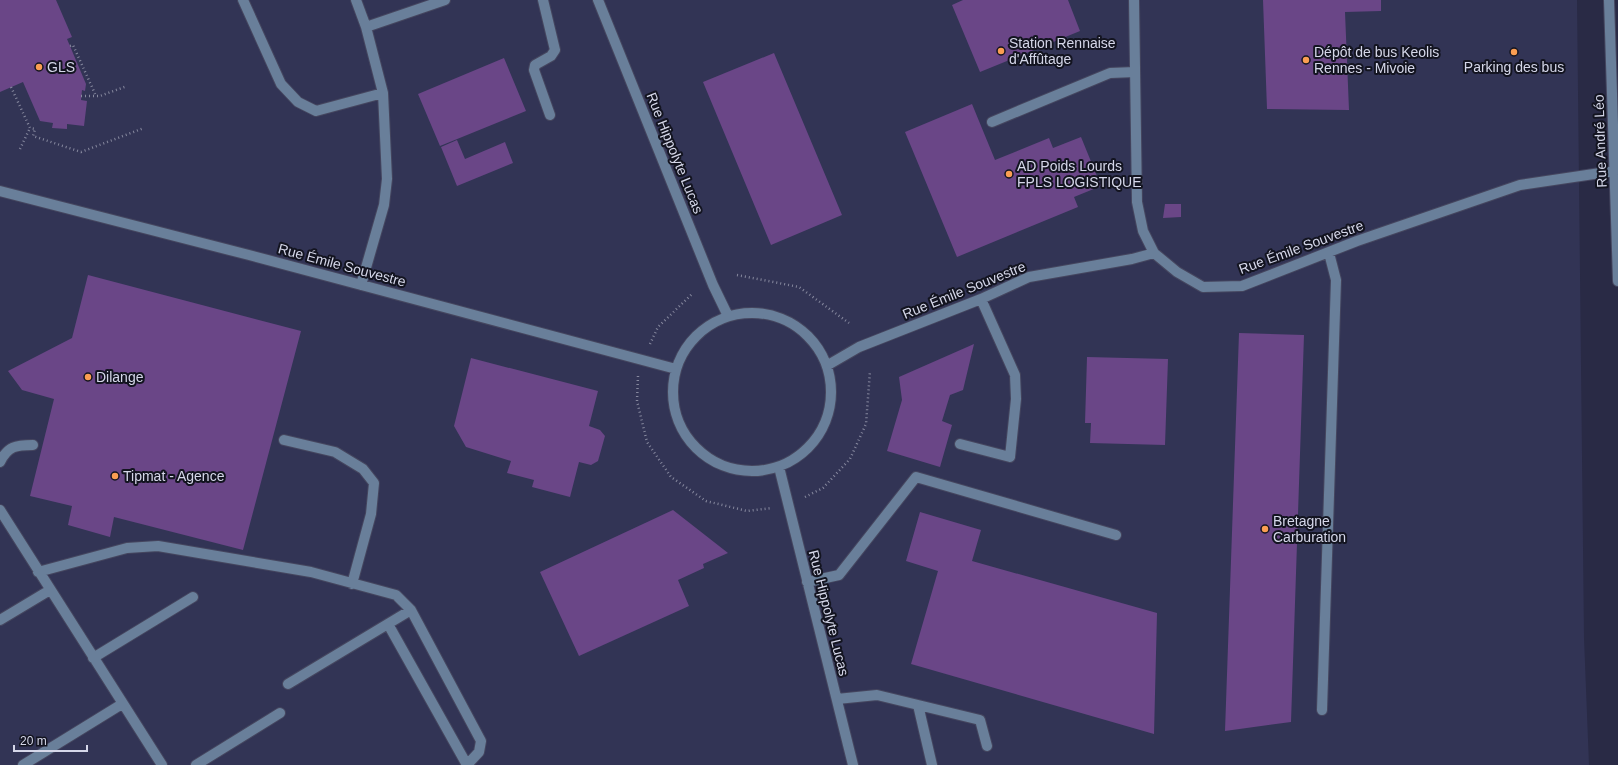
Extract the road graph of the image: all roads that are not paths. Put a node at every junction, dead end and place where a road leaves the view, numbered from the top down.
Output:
1 (243, 0) edge
2 (356, 0) edge
3 (445, 0) edge
4 (543, 0) edge
5 (598, 0) edge
6 (1134, 0) edge
7 (1609, 0) edge
8 (366, 27) junction
9 (1135, 72) junction
10 (383, 93) junction
11 (550, 115) dead end
12 (992, 122) dead end
13 (1614, 171) junction
14 (0, 191) edge
15 (1154, 253) junction
16 (1329, 253) junction
17 (1618, 282) edge
18 (361, 285) junction
19 (981, 299) junction
20 (728, 316) junction
21 (828, 365) junction
22 (676, 369) junction
23 (284, 440) dead end
24 (960, 444) dead end
25 (33, 445) dead end
26 (0, 462) edge
27 (779, 467) junction
28 (0, 510) edge
29 (1116, 535) dead end
30 (38, 572) junction
31 (807, 582) junction
32 (352, 584) junction
33 (50, 590) junction
34 (192, 597) dead end
35 (411, 610) junction
36 (0, 620) edge
37 (388, 624) junction
38 (93, 658) junction
39 (288, 684) dead end
40 (836, 699) junction
41 (122, 704) junction
42 (918, 705) junction
43 (1322, 710) dead end
44 (280, 713) dead end
45 (987, 746) dead end
46 (22, 765) edge
47 (162, 765) edge
48 (196, 765) edge
49 (467, 765) edge
50 (853, 765) edge
51 (932, 765) edge

1 - 10 street
2 - 8 street
3 - 8 street
4 - 11 street
5 - 20 street, Rue Hippolyte Lucas
6 - 9 street
7 - 13 street, Rue André Léo
8 - 10 street
9 - 12 street
9 - 15 street
10 - 18 street
13 - 16 street, Rue Émile Souvestre
13 - 17 street, Rue André Léo
14 - 18 street, Rue Émile Souvestre
15 - 16 street, Rue Émile Souvestre
15 - 19 street, Rue Émile Souvestre
16 - 43 street
18 - 22 street, Rue Émile Souvestre
19 - 21 street, Rue Émile Souvestre
19 - 24 street
20 - 21 street
20 - 22 street
21 - 27 street
22 - 27 street
23 - 32 street
25 - 26 street
27 - 31 street, Rue Hippolyte Lucas
28 - 30 street
29 - 31 street
30 - 32 street
30 - 33 street
31 - 40 street, Rue Hippolyte Lucas
32 - 35 street
33 - 36 street
33 - 38 street
34 - 38 street
35 - 37 street
35 - 49 street
37 - 39 street
37 - 49 street
38 - 41 street
40 - 42 street
40 - 50 street, Rue Hippolyte Lucas
41 - 46 street
41 - 47 street
42 - 45 street
42 - 51 street
44 - 48 street

